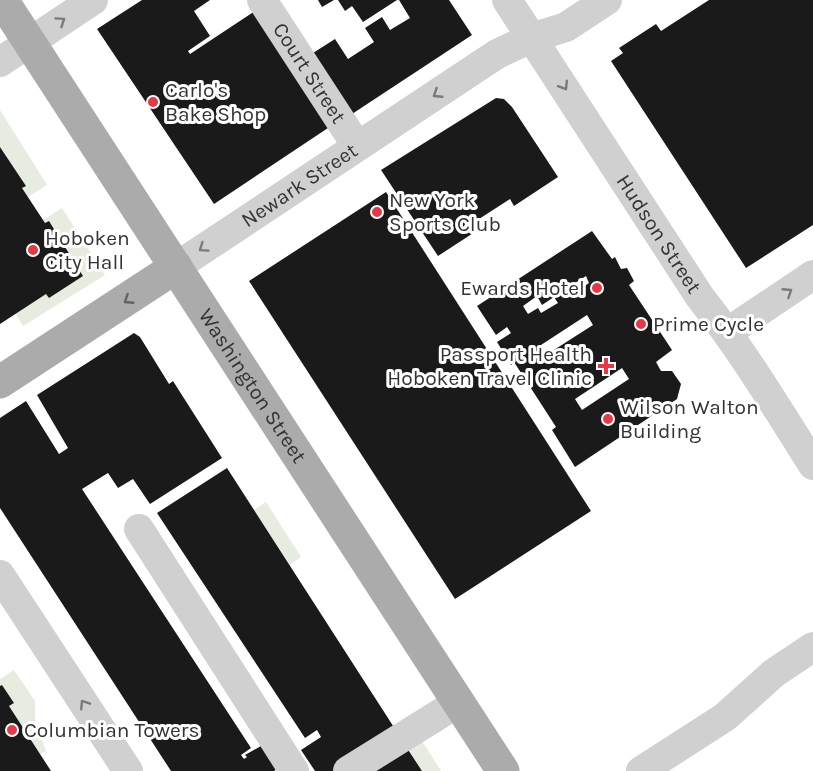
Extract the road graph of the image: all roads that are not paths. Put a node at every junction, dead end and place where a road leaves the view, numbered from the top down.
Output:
1 (2, 0) edge
2 (93, 0) edge
3 (262, 0) edge
4 (507, 0) edge
5 (607, 0) edge
6 (531, 38) junction
7 (30, 43) junction
8 (0, 62) edge
9 (357, 147) junction
10 (176, 267) junction
11 (813, 275) edge
12 (728, 332) junction
13 (0, 382) edge
14 (813, 465) edge
15 (139, 529) dead end
16 (0, 575) edge
17 (813, 647) edge
18 (459, 702) junction
19 (128, 771) edge
20 (294, 771) edge
21 (348, 771) edge
22 (503, 771) edge
23 (641, 771) edge

1 - 7 main road, Washington Street
7 -> 2 street
3 - 9 street, Court Street
4 - 6 street, Hudson Street
5 - 6 street, Newark Street
6 -> 9 street, Newark Street
6 -> 12 street, Hudson Street
7 - 8 street
7 - 10 main road, Washington Street
9 -> 10 street, Newark Street
10 -> 13 main road, Newark Street
10 - 18 main road, Washington Street
12 -> 11 street
12 - 14 street, Hudson Street
15 - 20 street
19 -> 16 street
17 - 23 street
18 - 21 street
18 - 22 main road, Washington Street

